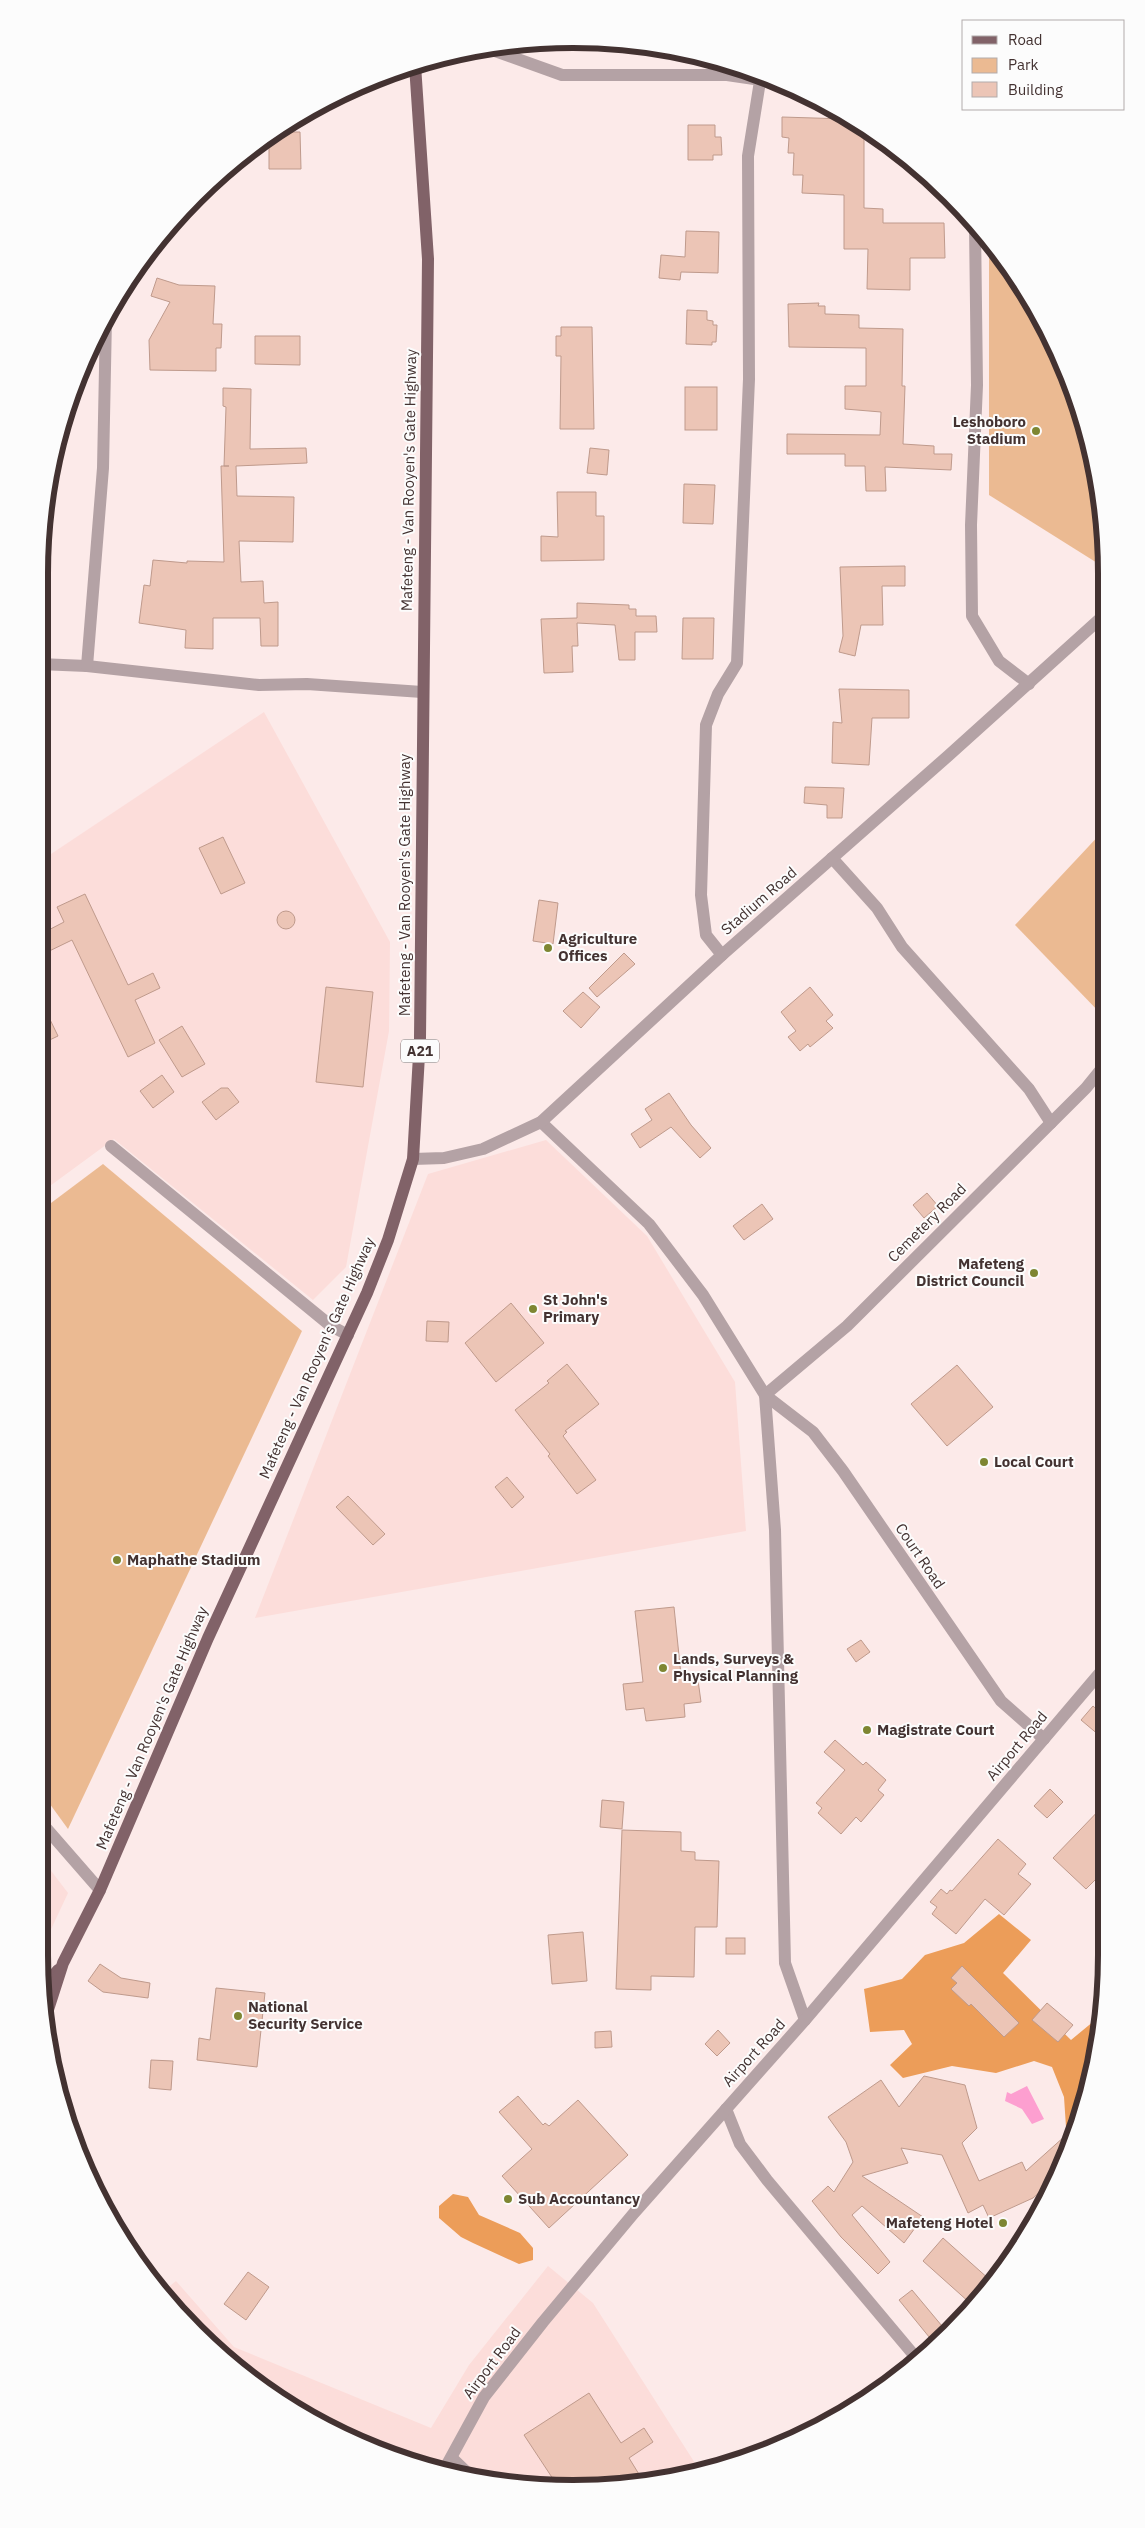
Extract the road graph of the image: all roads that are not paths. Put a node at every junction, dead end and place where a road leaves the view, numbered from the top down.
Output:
1 (498, 53) edge
2 (415, 72) edge
3 (744, 76) edge
4 (760, 82) edge
5 (974, 235) edge
6 (106, 333) edge
7 (1098, 621) edge
8 (48, 664) edge
9 (87, 666) junction
10 (1029, 684) junction
11 (422, 692) junction
12 (832, 858) junction
13 (722, 955) junction
14 (1098, 1073) edge
15 (541, 1122) junction
16 (1051, 1122) junction
17 (111, 1146) dead end
18 (413, 1159) junction
19 (348, 1335) junction
20 (765, 1395) junction
21 (1098, 1675) edge
22 (1044, 1738) junction
23 (48, 1830) edge
24 (100, 1890) junction
25 (63, 1962) junction
26 (49, 1980) edge
27 (50, 2002) edge
28 (805, 2020) junction
29 (726, 2109) junction
30 (913, 2355) edge
31 (452, 2458) junction
32 (448, 2465) edge
33 (463, 2469) edge

1 - 3 street
2 - 11 main road, Mafeteng - Van Rooyen's Gate Highway / A21
4 - 13 street
5 - 10 street
6 - 9 street
7 - 10 street, Stadium Road
8 - 9 street
9 - 11 street
10 - 12 street, Stadium Road
11 - 18 main road, Mafeteng - Van Rooyen's Gate Highway / A21
12 - 13 street, Stadium Road
12 - 16 street
13 - 15 street, Stadium Road
14 - 16 street, Cemetery Road
15 - 18 street, Stadium Road
15 - 20 street
16 - 20 street, Cemetery Road
17 - 19 street
18 - 19 main road, Mafeteng - Van Rooyen's Gate Highway / A21
19 - 24 main road, Mafeteng - Van Rooyen's Gate Highway / A21
20 - 22 street, Court Road
20 - 28 street
21 - 22 street, Airport Road
22 - 28 street, Airport Road
23 - 24 street
24 - 25 main road, Mafeteng - Van Rooyen's Gate Highway / A21
25 - 26 main road, Mafeteng - Van Rooyen's Gate Highway / A21
25 - 27 main road, Mafeteng - Van Rooyen's Gate Highway / A21
28 - 29 street, Airport Road
29 - 30 street
29 - 31 street, Airport Road
31 - 32 street, Airport Road
31 - 33 street

